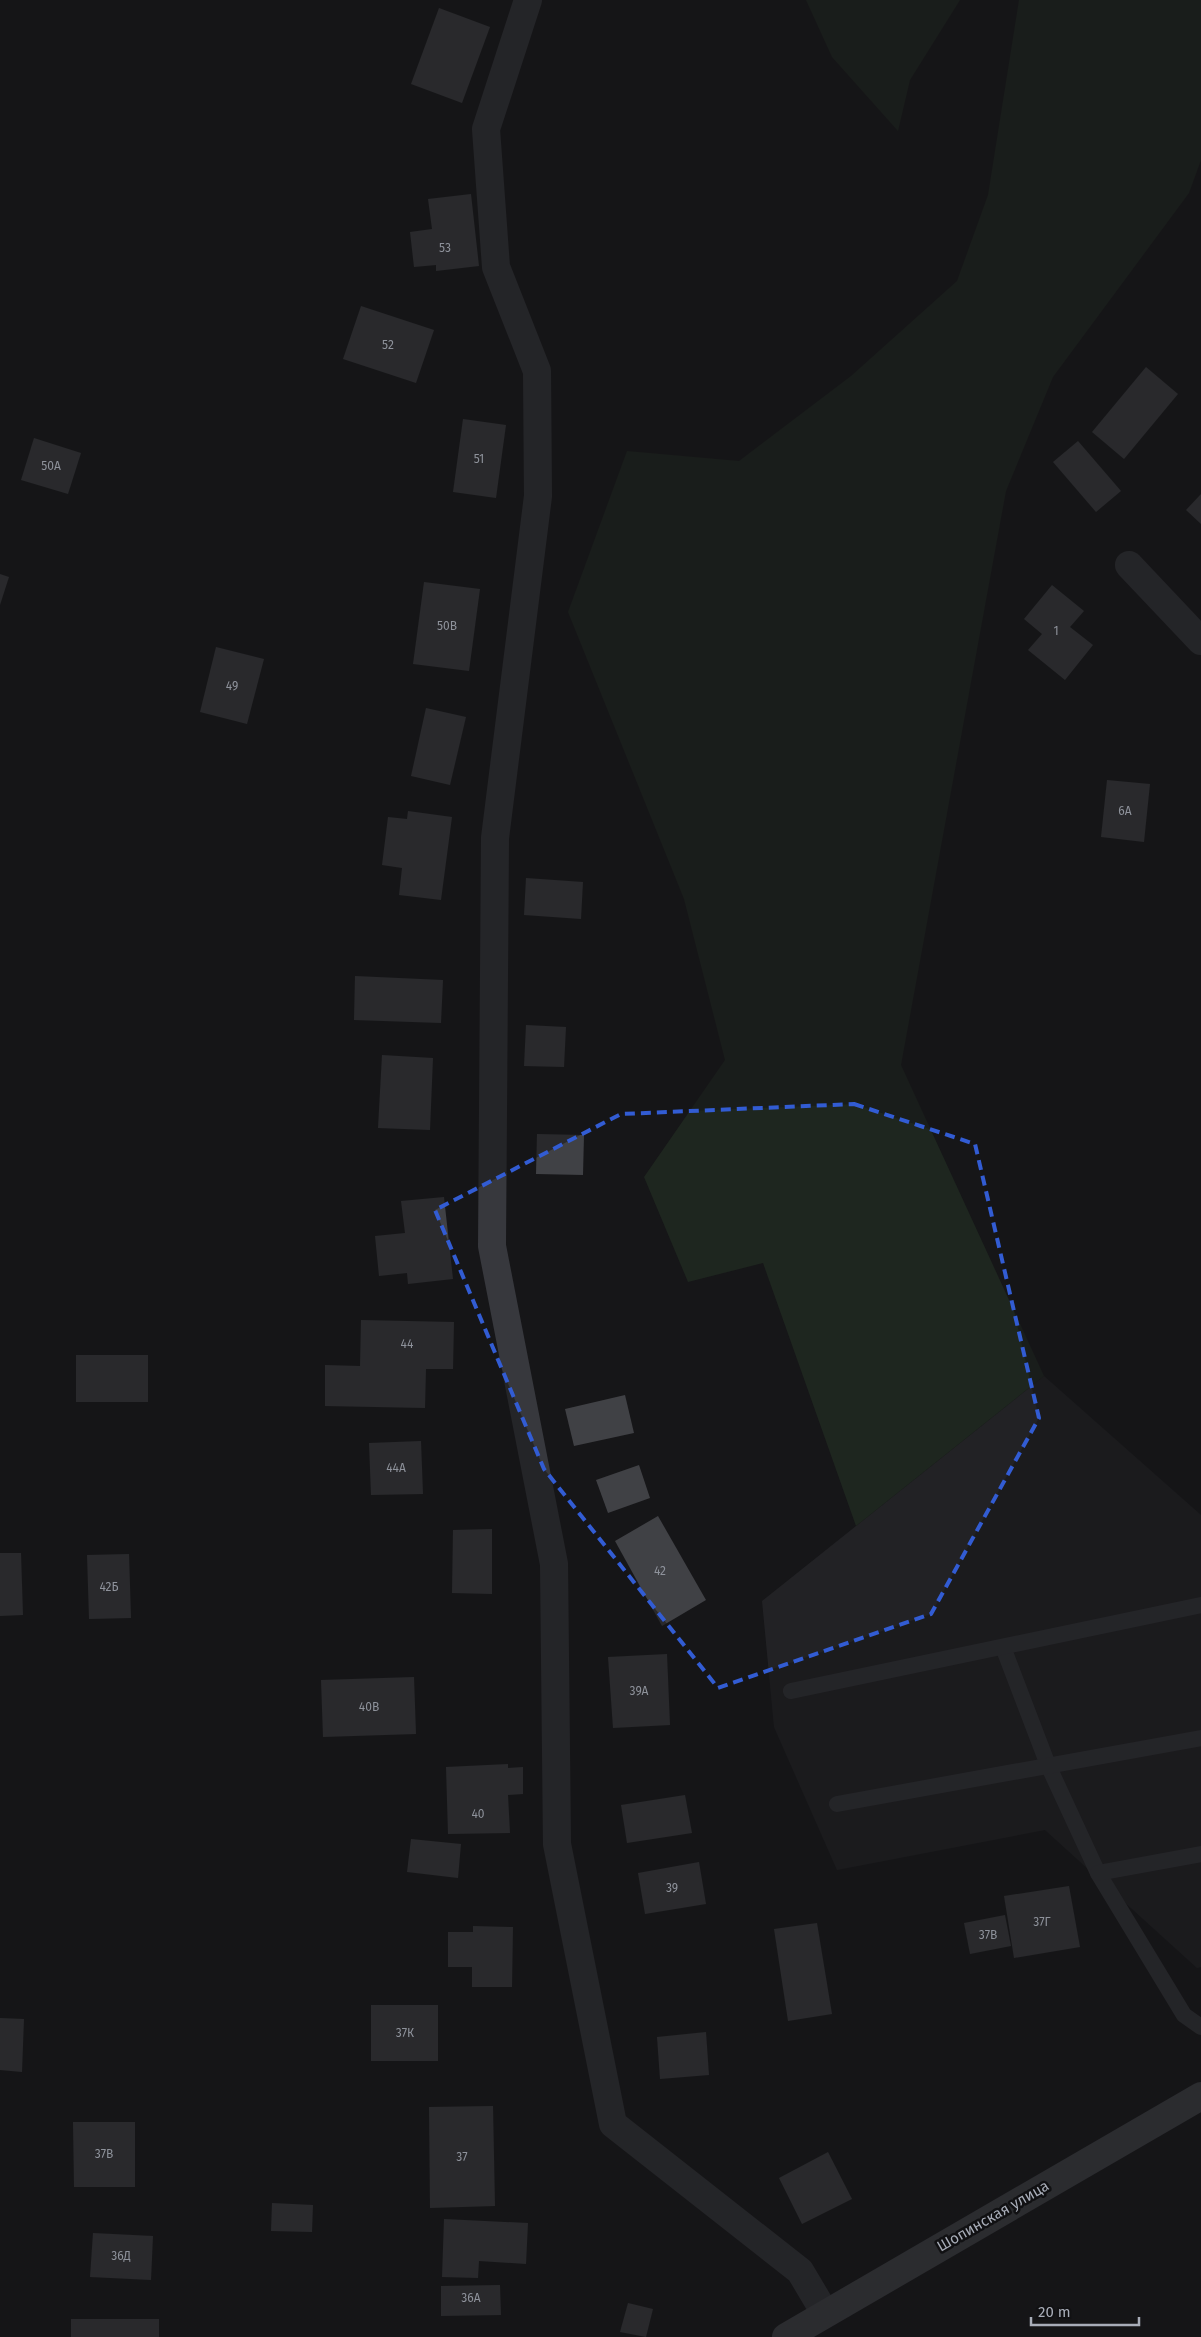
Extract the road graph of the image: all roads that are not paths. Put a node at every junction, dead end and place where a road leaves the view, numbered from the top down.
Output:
1 (528, 0) edge
2 (1129, 565) dead end
3 (1201, 641) edge
4 (1201, 1605) edge
5 (1003, 1646) junction
6 (791, 1692) dead end
7 (1201, 1738) edge
8 (1048, 1765) junction
9 (837, 1804) dead end
10 (1201, 1854) edge
11 (1098, 1873) junction
12 (1201, 2027) edge
13 (1201, 2096) edge
14 (825, 2313) junction
15 (786, 2337) edge

1 - 14 street
2 - 3 street
4 - 5 lane
5 - 6 lane
5 - 8 lane
7 - 8 lane
8 - 9 lane
8 - 11 lane
10 - 11 lane
11 - 12 lane
13 - 14 street, Шопинская улица
14 - 15 street, Шопинская улица

